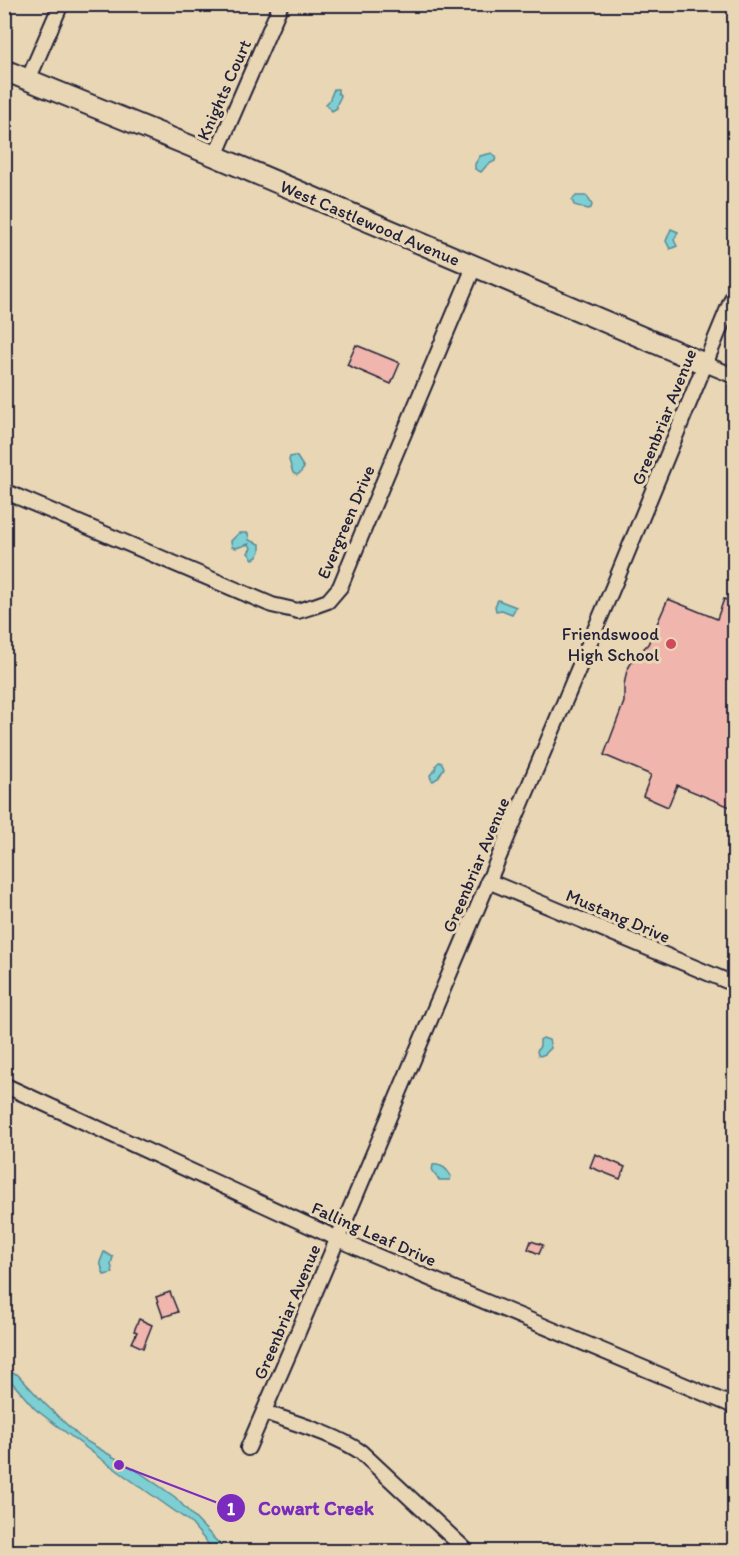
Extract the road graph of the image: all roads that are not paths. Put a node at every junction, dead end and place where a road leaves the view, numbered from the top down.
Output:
1 (60, 4) edge
2 (281, 4) edge
3 (4, 70) edge
4 (28, 80) junction
5 (215, 156) junction
6 (474, 267) junction
7 (735, 294) edge
8 (705, 364) junction
9 (735, 376) edge
10 (4, 491) edge
11 (488, 881) junction
12 (735, 984) edge
13 (4, 1085) edge
14 (338, 1239) junction
15 (735, 1406) edge
16 (264, 1412) junction
17 (248, 1448) dead end
18 (468, 1551) edge

1 - 4 street
2 - 5 street, Knights Court
3 - 4 street, West Castlewood Avenue
4 - 5 street, West Castlewood Avenue
5 - 6 street, West Castlewood Avenue
6 - 8 street, West Castlewood Avenue
6 - 10 street, Evergreen Drive
7 - 8 street, Greenbriar Avenue
8 - 9 street, West Castlewood Avenue
8 - 11 street, Greenbriar Avenue
11 - 12 street, Mustang Drive
11 - 14 street, Greenbriar Avenue
13 - 14 street, Falling Leaf Drive
14 - 15 street, Falling Leaf Drive
14 - 16 street, Greenbriar Avenue
16 - 17 street, Greenbriar Avenue
16 - 18 street

